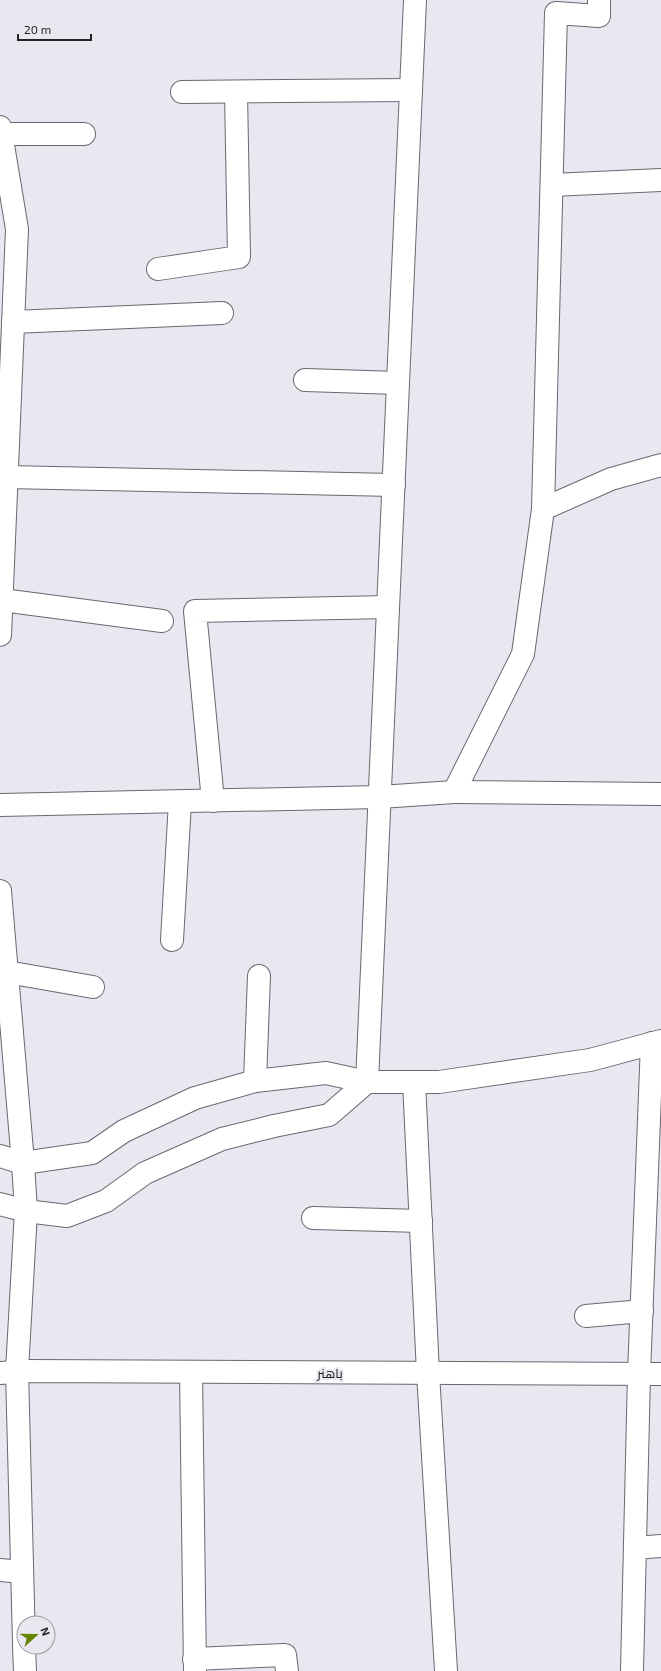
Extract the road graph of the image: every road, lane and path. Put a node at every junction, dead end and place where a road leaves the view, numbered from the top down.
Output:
1 (415, 0) edge
2 (599, 0) edge
3 (411, 90) junction
4 (182, 92) dead end
5 (236, 92) junction
6 (0, 132) edge
7 (84, 134) dead end
8 (661, 180) edge
9 (552, 186) junction
10 (8, 252) edge
11 (158, 269) dead end
12 (222, 313) dead end
13 (13, 322) junction
14 (305, 380) dead end
15 (398, 383) junction
16 (5, 409) edge
17 (661, 465) edge
18 (7, 477) junction
19 (394, 485) junction
20 (543, 509) junction
21 (1, 568) edge
22 (2, 600) junction
23 (388, 607) junction
24 (162, 621) dead end
25 (0, 635) edge
26 (454, 792) junction
27 (661, 794) edge
28 (380, 797) junction
29 (213, 801) junction
30 (180, 802) junction
31 (0, 805) edge
32 (0, 891) edge
33 (172, 940) dead end
34 (7, 972) junction
35 (259, 976) dead end
36 (93, 988) dead end
37 (657, 1042) edge
38 (255, 1081) junction
39 (367, 1082) junction
40 (414, 1082) junction
41 (0, 1156) edge
42 (24, 1164) junction
43 (0, 1204) edge
44 (26, 1211) junction
45 (313, 1218) dead end
46 (421, 1221) junction
47 (642, 1311) junction
48 (586, 1316) dead end
49 (9, 1372) edge
50 (192, 1372) junction
51 (428, 1373) junction
52 (639, 1374) junction
53 (661, 1374) edge
54 (661, 1546) edge
55 (635, 1548) junction
56 (0, 1570) edge
57 (22, 1572) junction
58 (23, 1615) edge
59 (24, 1655) edge
60 (195, 1665) edge
61 (25, 1671) edge
62 (287, 1671) edge
63 (446, 1671) edge
64 (632, 1671) edge

1 - 3 street
2 - 9 street
3 - 5 street
3 - 15 street
4 - 5 street
5 - 11 street
6 - 7 street
6 - 10 street
8 - 9 street
9 - 20 street
10 - 13 street
12 - 13 street
13 - 16 street
14 - 15 street
15 - 19 street
16 - 18 street
17 - 20 street
18 - 19 street
18 - 21 street
19 - 23 street
20 - 26 street
21 - 22 street
22 - 24 street
22 - 25 street
23 - 28 street
23 - 29 street
26 - 27 street
26 - 28 street
28 - 29 street
28 - 39 street
29 - 30 street
30 - 31 street
30 - 33 street
32 - 34 street
34 - 36 street
34 - 42 street
35 - 38 street
37 - 40 street
37 - 47 street
38 - 39 street
38 - 42 street
39 - 40 street
39 - 44 street
40 - 46 street
41 - 42 street
42 - 44 street
43 - 44 street
44 - 49 street
45 - 46 street
46 - 51 street
47 - 48 street
47 - 52 street
49 - 50 street, باهنر
49 - 57 street
50 - 51 street, باهنر
50 - 60 street
51 - 52 street, باهنر
51 - 63 street
52 - 53 street, باهنر
52 - 55 street
54 - 55 street
55 - 64 street
56 - 57 street
57 - 58 street
59 - 61 street
60 - 62 street

